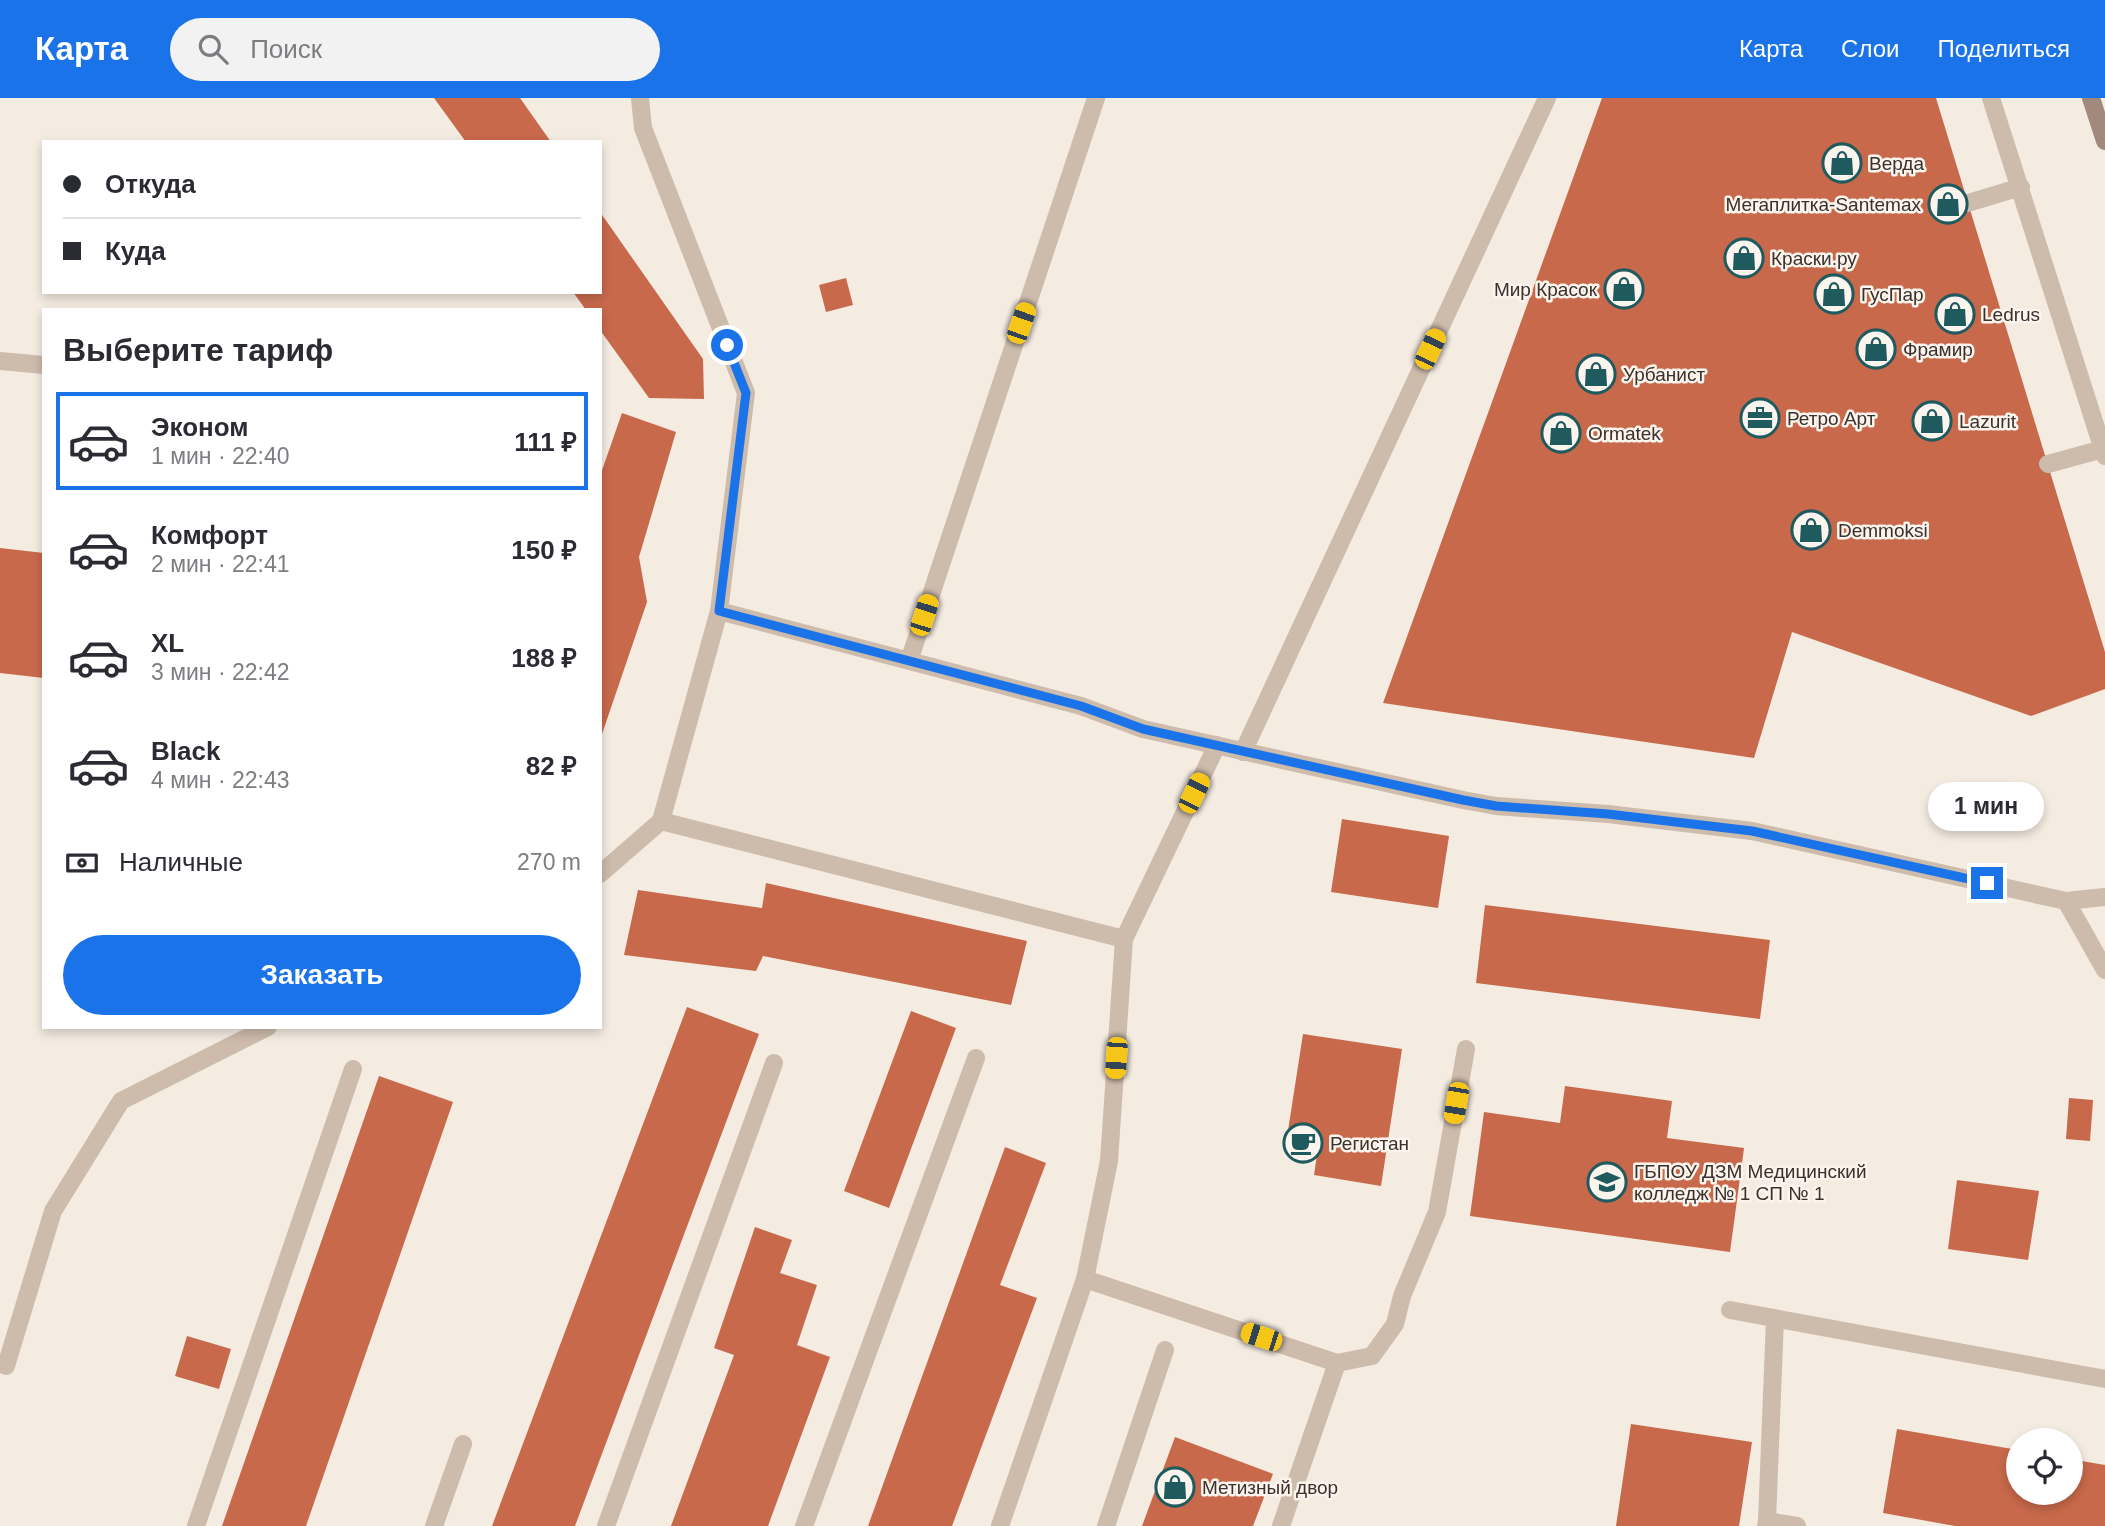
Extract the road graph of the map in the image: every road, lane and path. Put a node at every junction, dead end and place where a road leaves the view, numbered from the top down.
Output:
1 (640, 98) edge
2 (1096, 98) edge
3 (1547, 98) edge
4 (1991, 98) edge
5 (2091, 98) edge
6 (2105, 141) edge
7 (2021, 187) junction
8 (1968, 203) dead end
9 (0, 361) edge
10 (42, 365) edge
11 (2104, 453) edge
12 (2048, 464) dead end
13 (719, 611) junction
14 (909, 661) junction
15 (1217, 745) junction
16 (1243, 752) junction
17 (661, 821) junction
18 (602, 871) edge
19 (2105, 897) edge
20 (2066, 901) junction
21 (1124, 939) junction
22 (2105, 970) edge
23 (264, 1029) edge
24 (1466, 1049) dead end
25 (976, 1058) dead end
26 (774, 1063) dead end
27 (353, 1069) dead end
28 (1085, 1279) junction
29 (1730, 1311) dead end
30 (1775, 1318) junction
31 (1165, 1350) dead end
32 (1337, 1363) junction
33 (6, 1366) dead end
34 (2105, 1380) edge
35 (463, 1444) dead end
36 (1767, 1524) edge
37 (196, 1526) edge
38 (434, 1526) edge
39 (606, 1526) edge
40 (804, 1526) edge
41 (1000, 1526) edge
42 (1106, 1526) edge
43 (1281, 1526) edge
44 (1797, 1526) edge

1 - 13 street
2 - 14 street
3 - 16 street
4 - 7 street
5 - 6 main road
7 - 8 street
7 - 11 street
9 - 10 street
11 - 12 street
13 - 14 street
13 - 17 street
14 - 15 street
15 - 16 street
15 - 21 street
16 - 20 street
17 - 18 street
17 - 21 street
19 - 20 street
20 - 22 street
21 - 28 street
23 - 33 street
24 - 32 street
25 - 40 street
26 - 39 street
27 - 37 street
28 - 32 street
28 - 41 street
29 - 30 street
30 - 34 street
30 - 36 street
31 - 42 street
32 - 43 street
35 - 38 street
36 - 44 street

